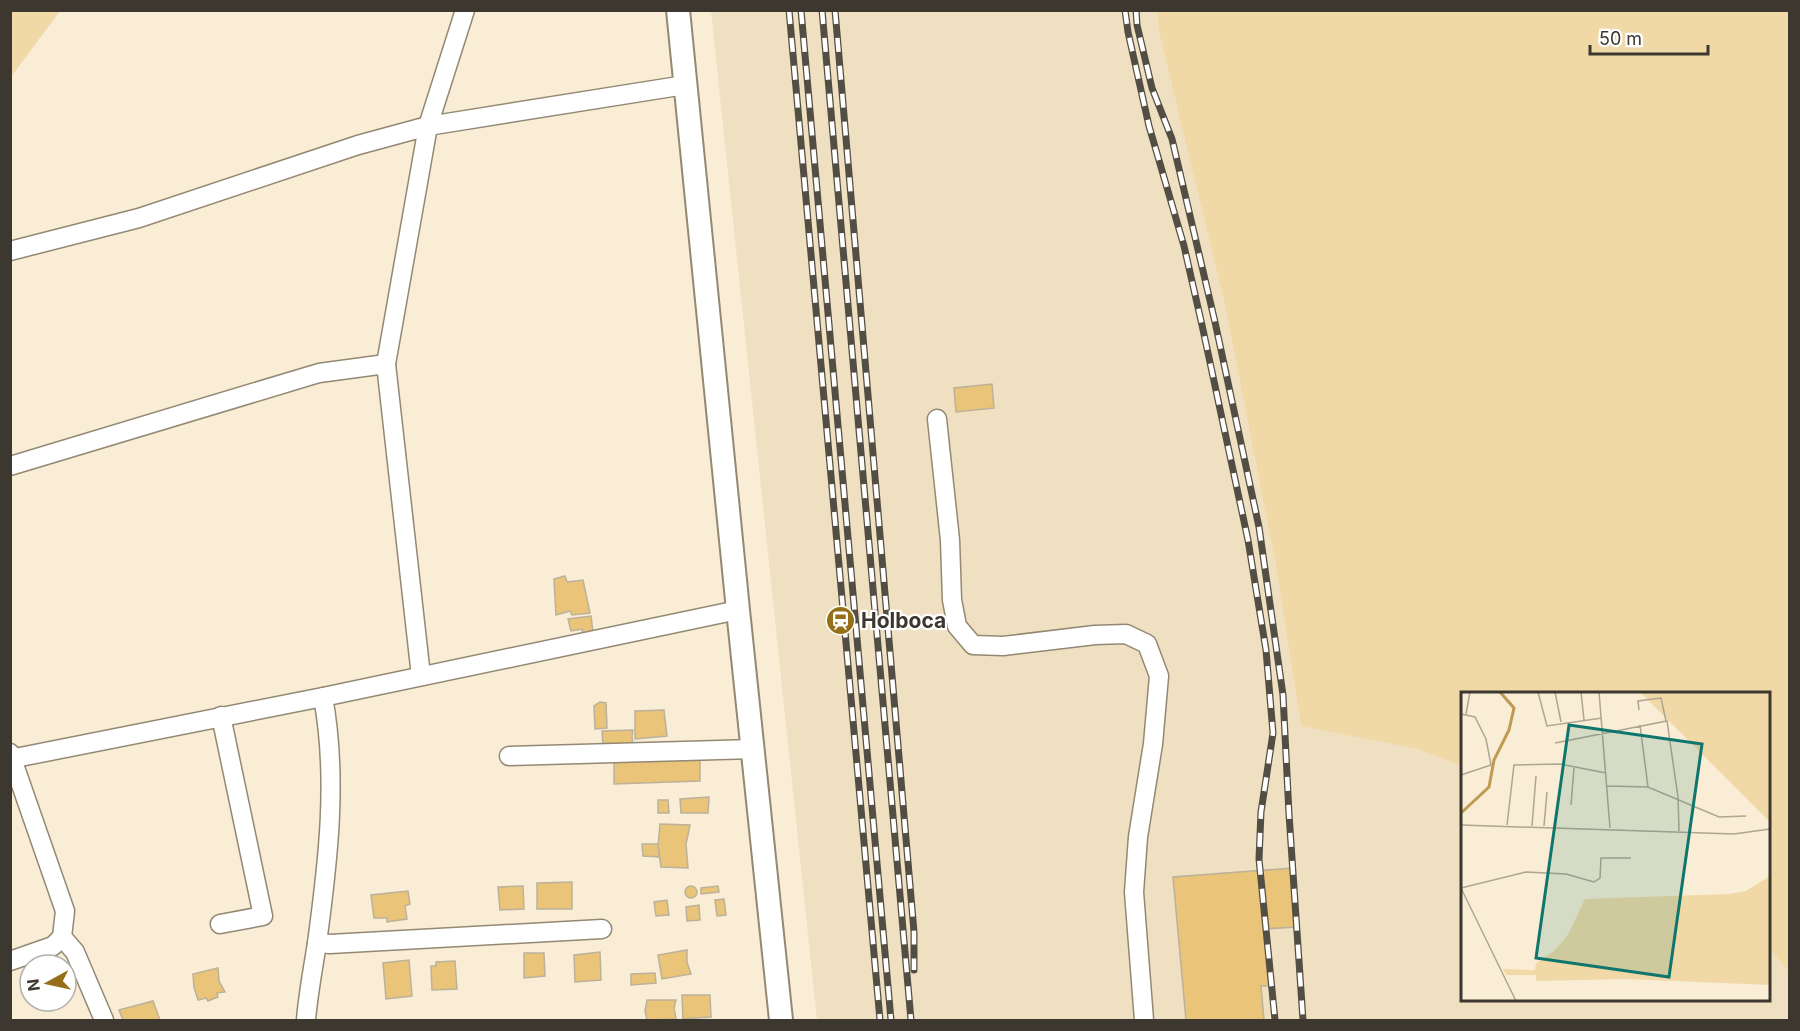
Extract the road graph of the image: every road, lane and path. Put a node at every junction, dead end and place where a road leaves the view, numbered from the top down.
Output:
1 (465, 10) edge
2 (678, 10) edge
3 (685, 85) junction
4 (428, 126) junction
5 (10, 251) edge
6 (386, 364) junction
7 (938, 419) dead end
8 (10, 466) edge
9 (738, 610) junction
10 (421, 675) junction
11 (323, 697) junction
12 (221, 716) junction
13 (754, 749) junction
14 (509, 756) dead end
15 (11, 757) edge
16 (220, 924) dead end
17 (602, 929) dead end
18 (62, 936) junction
19 (317, 943) junction
20 (10, 961) edge
21 (104, 1020) edge
22 (306, 1020) edge
23 (782, 1020) edge
24 (1144, 1020) edge

1 - 4 street
2 - 3 main road
3 - 4 street
3 - 9 main road
4 - 5 street
4 - 6 street
6 - 8 street
6 - 10 street
7 - 24 street
9 - 10 street
9 - 13 main road
10 - 11 street
11 - 12 street
11 - 19 street
12 - 15 street
12 - 16 street
13 - 14 street
13 - 23 main road
15 - 18 street
17 - 19 street
18 - 20 street
18 - 21 street
19 - 22 street

